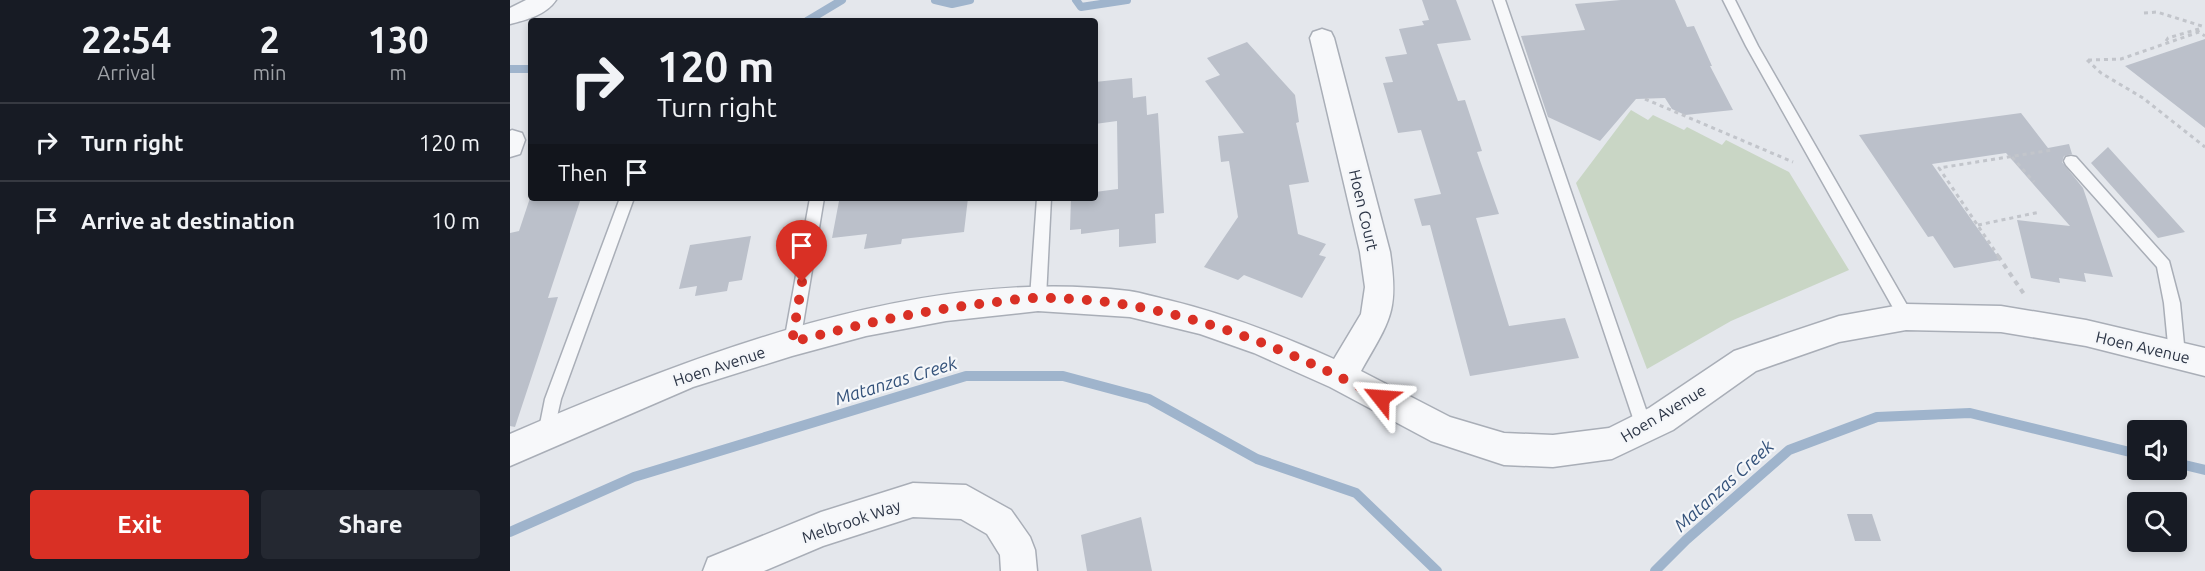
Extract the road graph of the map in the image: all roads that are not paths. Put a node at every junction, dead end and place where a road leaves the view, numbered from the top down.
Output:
1 (544, 0) edge
2 (1499, 0) edge
3 (1729, 0) edge
4 (510, 16) edge
5 (1322, 38) dead end
6 (2071, 161) dead end
7 (626, 201) edge
8 (816, 201) edge
9 (1044, 201) edge
10 (1038, 298) junction
11 (1906, 317) junction
12 (792, 342) junction
13 (2191, 358) edge
14 (1341, 377) junction
15 (1644, 427) junction
16 (546, 434) junction
17 (510, 450) edge
18 (721, 571) edge
19 (1019, 571) edge

1 - 4 street
2 - 15 lane
3 - 11 lane
5 - 14 street, Hoen Court
6 - 13 lane
7 - 16 lane
8 - 12 lane
9 - 10 lane
10 - 12 street, Hoen Avenue
10 - 14 street, Hoen Avenue
11 - 13 street, Hoen Avenue
11 - 15 street, Hoen Avenue
12 - 16 street, Hoen Avenue
14 - 15 street, Hoen Avenue
16 - 17 street, Hoen Avenue
18 - 19 street, Melbrook Way

